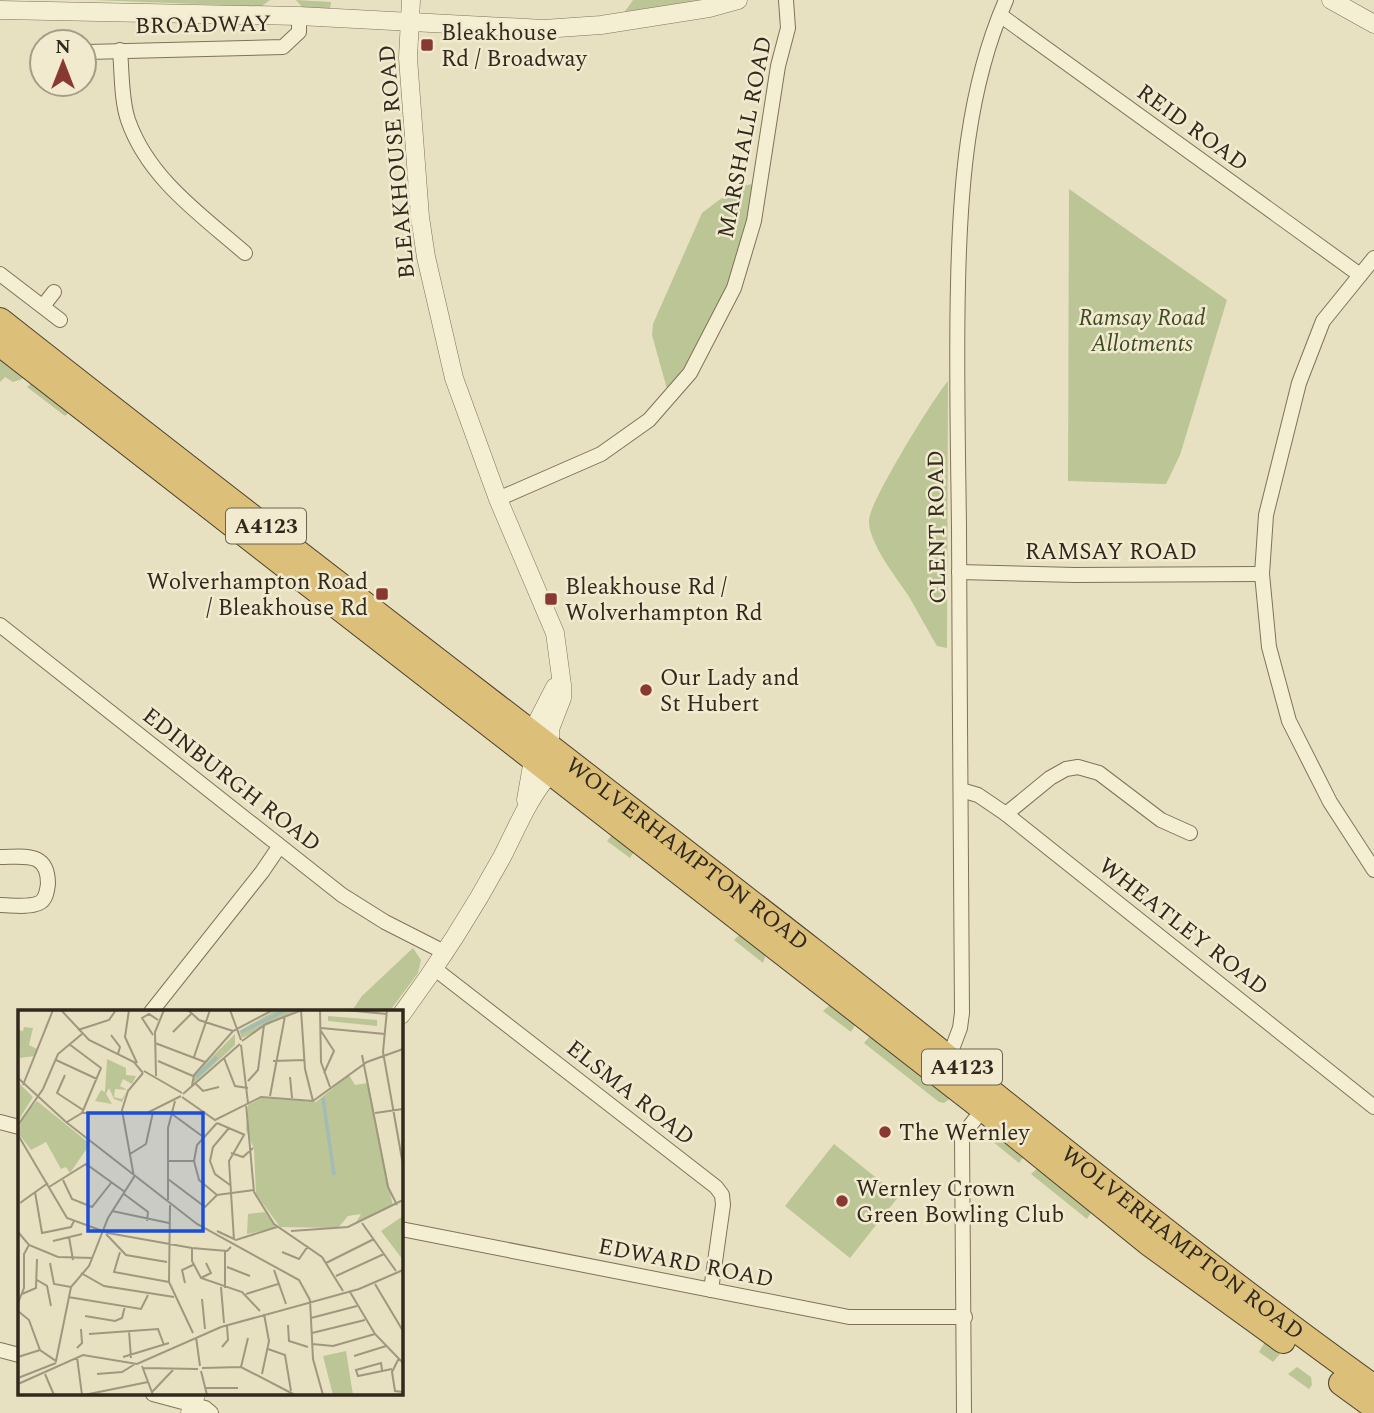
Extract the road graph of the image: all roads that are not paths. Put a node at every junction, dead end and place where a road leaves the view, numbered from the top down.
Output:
1 (411, 0) edge
2 (737, 0) edge
3 (786, 0) edge
4 (1006, 0) edge
5 (1331, 0) edge
6 (279, 8) edge
7 (0, 10) edge
8 (1000, 15) junction
9 (299, 16) junction
10 (409, 23) junction
11 (1374, 24) edge
12 (120, 50) junction
13 (98, 51) edge
14 (244, 253) dead end
15 (1374, 258) edge
16 (0, 274) edge
17 (1360, 275) junction
18 (54, 292) dead end
19 (43, 306) junction
20 (0, 320) edge
21 (60, 320) dead end
22 (0, 344) edge
23 (498, 499) junction
24 (959, 572) junction
25 (1262, 574) junction
26 (0, 625) edge
27 (541, 753) junction
28 (961, 790) junction
29 (1006, 814) junction
30 (1190, 833) dead end
31 (279, 847) junction
32 (0, 857) edge
33 (1374, 870) edge
34 (0, 905) edge
35 (446, 953) junction
36 (435, 969) junction
37 (153, 1010) edge
38 (402, 1014) edge
39 (949, 1057) junction
40 (1374, 1107) edge
41 (983, 1109) junction
42 (0, 1122) edge
43 (18, 1127) edge
44 (402, 1229) edge
45 (710, 1290) junction
46 (965, 1317) junction
47 (0, 1350) edge
48 (18, 1356) edge
49 (1374, 1387) edge
50 (161, 1396) edge
51 (193, 1404) edge
52 (1374, 1407) edge
53 (211, 1413) edge
54 (964, 1413) edge

1 - 10 street, BLEAKHOUSE ROAD
2 - 10 street, BROADWAY
3 - 23 street, MARSHALL ROAD
4 - 8 street, CLENT ROAD
5 - 11 street
6 - 7 street, BROADWAY
6 - 9 street, BROADWAY
8 - 17 street, REID ROAD
8 - 24 street, CLENT ROAD
9 - 10 street, BROADWAY
9 - 12 street, BROADWAY
10 - 23 street, BLEAKHOUSE ROAD
12 - 13 street, BROADWAY
12 - 14 street
15 - 17 street
16 - 19 street
17 - 25 street
18 - 19 street
19 - 21 street
20 - 27 highway, WOLVERHAMPTON ROAD / A4123
22 - 27 highway, WOLVERHAMPTON ROAD / A4123
23 - 27 street, BLEAKHOUSE ROAD
24 - 25 street, RAMSAY ROAD
24 - 28 street, CLENT ROAD
25 - 33 street
26 - 31 street, EDINBURGH ROAD
27 - 35 street, BLEAKHOUSE ROAD
27 - 39 highway, WOLVERHAMPTON ROAD / A4123
27 - 41 highway, WOLVERHAMPTON ROAD / A4123
28 - 29 street, WHEATLEY ROAD
28 - 39 street, CLENT ROAD
29 - 30 street
29 - 40 street, WHEATLEY ROAD
31 - 35 street, EDINBURGH ROAD
31 - 37 street
32 - 34 street
35 - 36 street, BLEAKHOUSE ROAD
36 - 38 street, BLEAKHOUSE ROAD
36 - 45 street, ELSMA ROAD
39 - 41 highway
39 - 49 highway, WOLVERHAMPTON ROAD / A4123
41 - 46 street
41 - 52 highway, WOLVERHAMPTON ROAD / A4123
42 - 43 street
44 - 45 street, EDWARD ROAD
45 - 46 street, EDWARD ROAD
46 - 54 street
47 - 48 street
50 - 51 street
51 - 53 street

